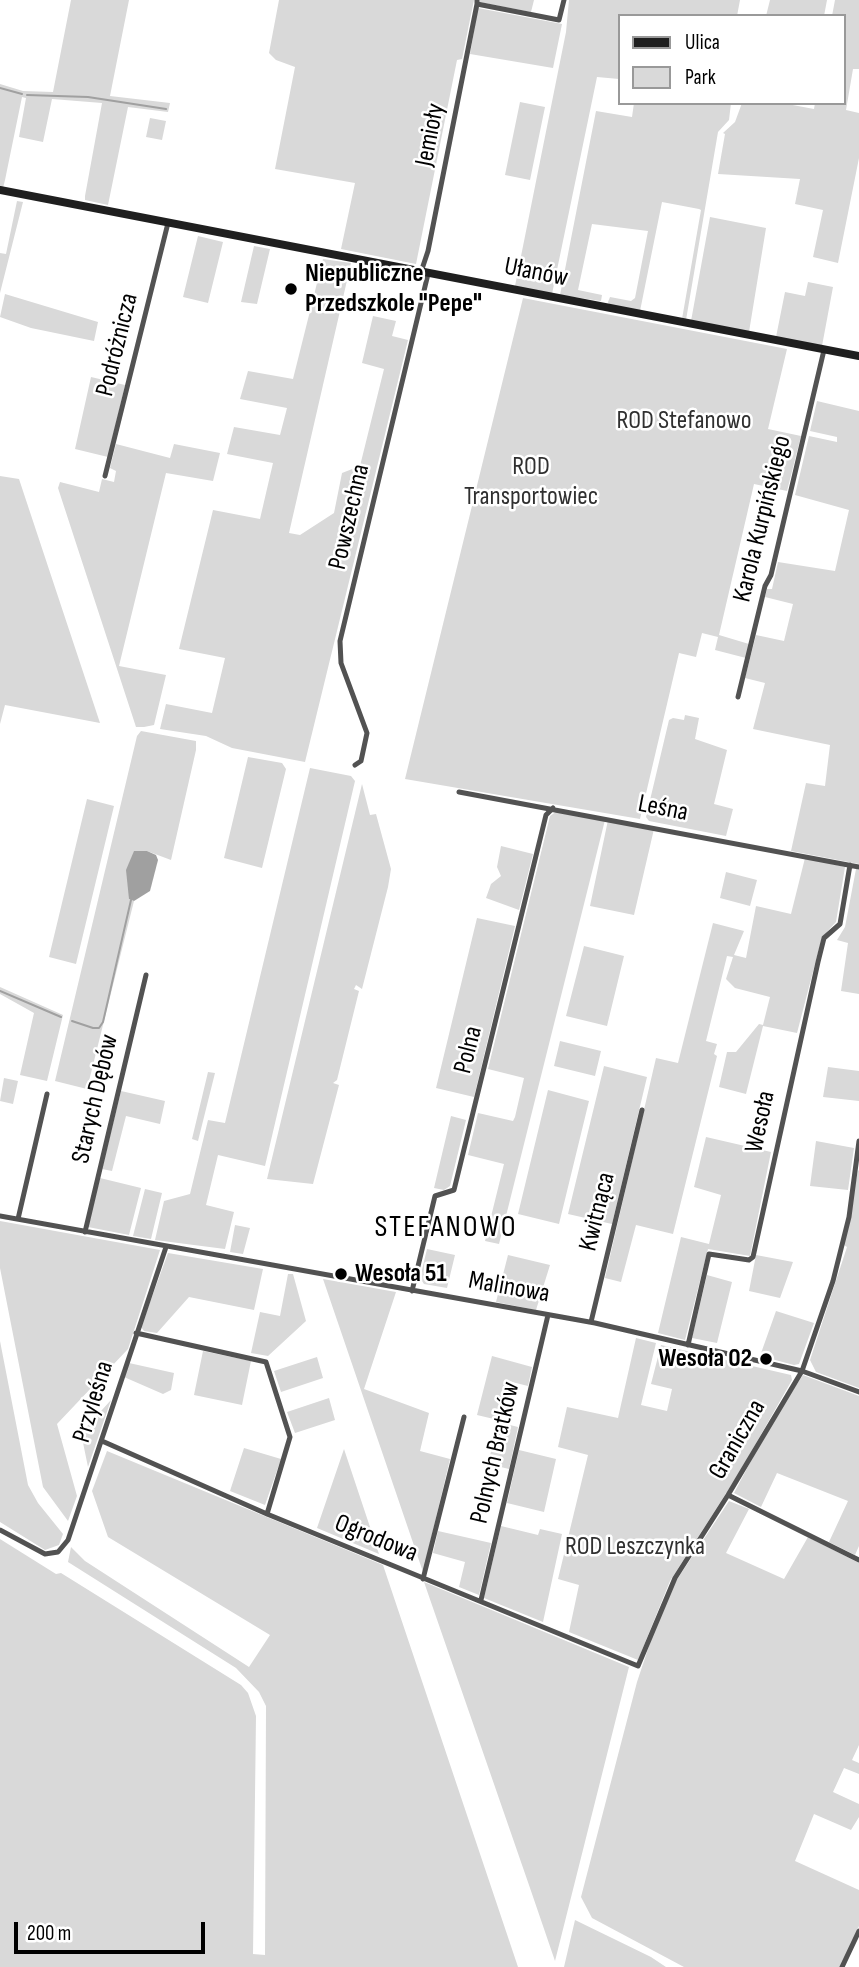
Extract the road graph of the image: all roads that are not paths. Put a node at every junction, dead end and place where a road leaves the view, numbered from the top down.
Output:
1 (564, 0) edge
2 (477, 2) edge
3 (0, 191) edge
4 (168, 223) junction
5 (424, 273) junction
6 (824, 350) junction
7 (859, 356) edge
8 (106, 476) dead end
9 (738, 697) dead end
10 (355, 765) dead end
11 (460, 792) dead end
12 (553, 808) junction
13 (850, 865) junction
14 (859, 866) edge
15 (146, 975) dead end
16 (47, 1094) dead end
17 (642, 1110) dead end
18 (859, 1141) edge
19 (0, 1216) edge
20 (18, 1219) junction
21 (85, 1232) junction
22 (166, 1247) junction
23 (412, 1291) junction
24 (548, 1315) junction
25 (591, 1322) junction
26 (136, 1333) junction
27 (688, 1345) junction
28 (802, 1371) junction
29 (859, 1392) edge
30 (464, 1417) dead end
31 (102, 1441) junction
32 (728, 1495) junction
33 (267, 1514) junction
34 (0, 1530) edge
35 (859, 1560) edge
36 (423, 1579) junction
37 (481, 1601) junction
38 (639, 1665) joint
39 (859, 1931) edge
40 (842, 1967) edge

1 - 2 street
2 - 5 street, Jemioły
3 - 4 street, Ułanów
4 - 5 street, Ułanów
4 - 8 street, Podróżnicza
5 - 6 street, Ułanów
5 - 10 street, Powszechna
6 - 7 street, Ułanów
6 - 9 street, Karola Kurpińskiego
11 - 12 street, Leśna
12 - 13 street, Leśna
12 - 23 street, Polna
13 - 14 street, Leśna
13 - 27 street, Wesoła
15 - 21 street, Starych Dębów
16 - 20 street
17 - 25 street, Kwitnąca
18 - 28 street, Graniczna
19 - 20 street, Malinowa
20 - 21 street, Malinowa
21 - 22 street, Malinowa
22 - 23 street, Malinowa
22 - 26 street, Przyleśna
23 - 24 street, Malinowa
24 - 25 street, Malinowa
24 - 37 street, Polnych Bratków
25 - 27 street, Malinowa
26 - 31 street, Przyleśna
26 - 33 street
27 - 28 street, Malinowa
28 - 29 street, Malinowa
28 - 32 street, Graniczna
30 - 36 street
31 - 33 street, Ogrodowa
31 - 34 street, Przyleśna
32 - 35 street
32 - 38 street, Graniczna
33 - 36 street, Ogrodowa
36 - 37 street, Ogrodowa
37 - 38 street, Ogrodowa
39 - 40 street

